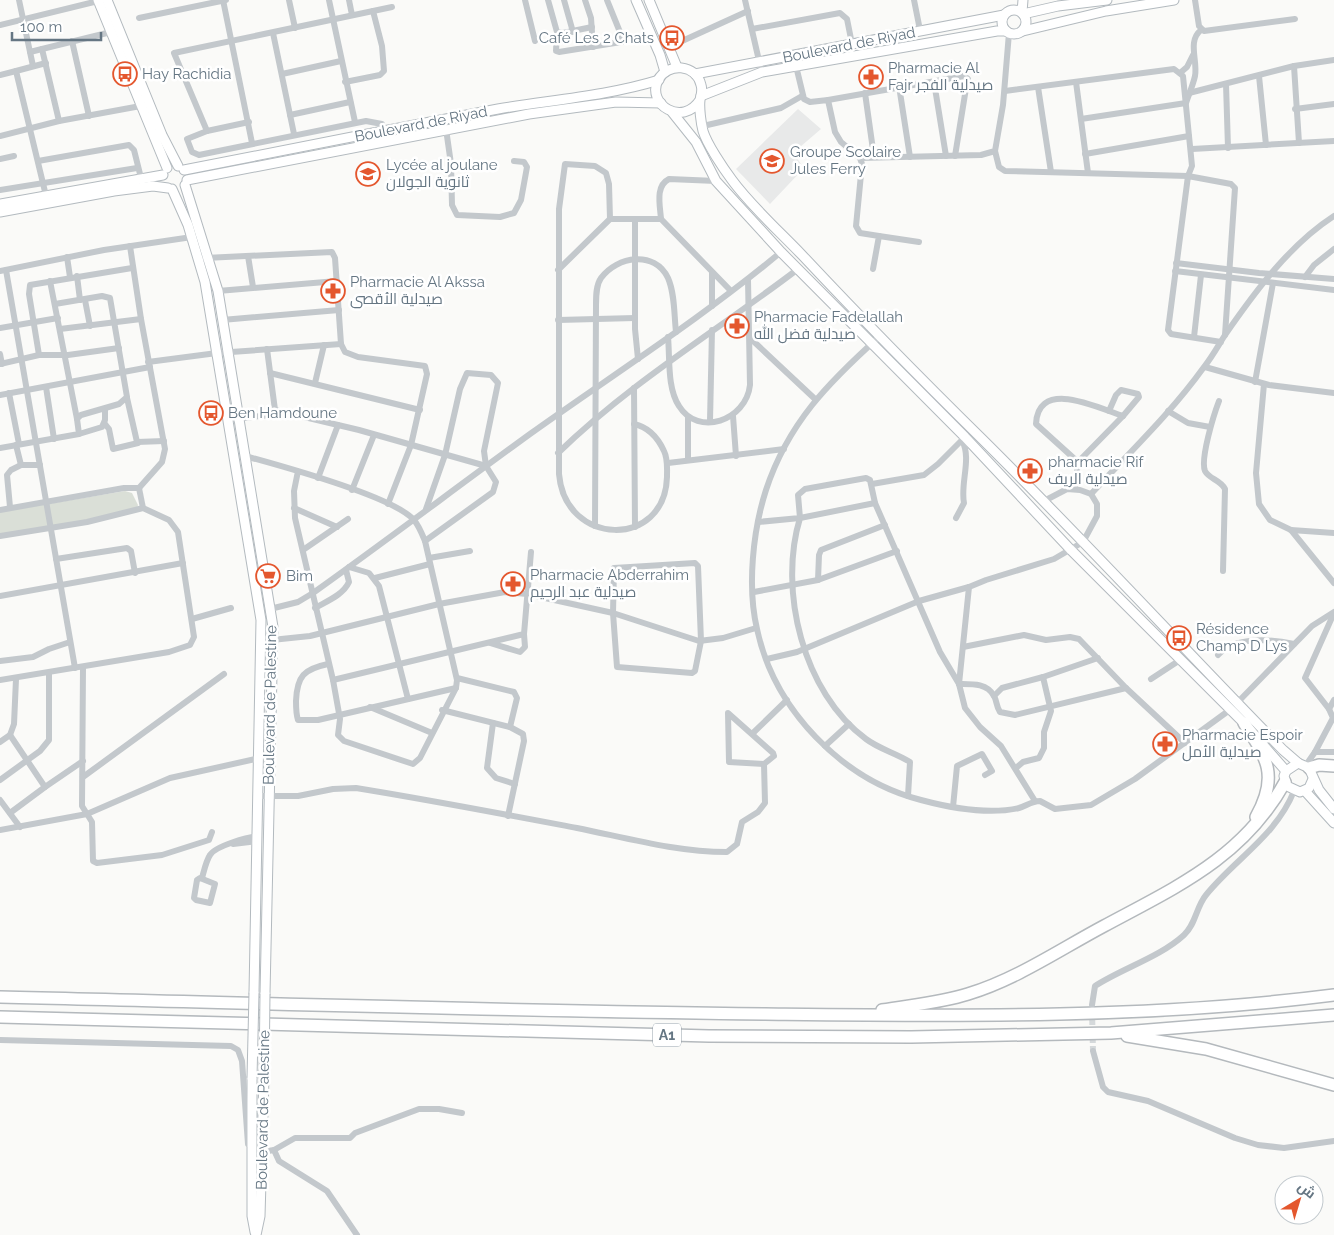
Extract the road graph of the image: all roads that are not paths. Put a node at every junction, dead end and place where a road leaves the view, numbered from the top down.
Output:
1 (19, 0) edge
2 (101, 0) edge
3 (223, 0) edge
4 (227, 0) edge
5 (289, 0) edge
6 (329, 0) edge
7 (349, 0) edge
8 (525, 0) edge
9 (548, 0) edge
10 (564, 0) edge
11 (607, 0) edge
12 (636, 0) edge
13 (649, 0) edge
14 (745, 0) edge
15 (914, 0) edge
16 (1008, 0) edge
17 (1023, 0) edge
18 (1107, 0) edge
19 (1174, 0) edge
20 (1195, 0) edge
21 (588, 1) edge
22 (392, 7) dead end
23 (373, 11) junction
24 (748, 11) junction
25 (1005, 13) junction
26 (1023, 13) junction
27 (352, 15) junction
28 (139, 18) dead end
29 (22, 19) junction
30 (333, 19) junction
31 (1295, 19) dead end
32 (0, 25) edge
33 (592, 27) junction
34 (295, 28) junction
35 (752, 29) junction
36 (920, 30) junction
37 (1201, 30) junction
38 (1023, 31) junction
39 (111, 32) junction
40 (557, 32) junction
41 (573, 32) junction
42 (1007, 32) junction
43 (273, 33) junction
44 (652, 37) junction
45 (232, 40) junction
46 (72, 41) junction
47 (534, 41) dead end
48 (624, 42) junction
49 (852, 44) junction
50 (669, 47) junction
51 (593, 48) junction
52 (42, 49) junction
53 (30, 52) junction
54 (1193, 54) junction
55 (1334, 60) edge
56 (341, 61) junction
57 (760, 62) junction
58 (46, 63) junction
59 (0, 66) edge
60 (33, 66) junction
61 (796, 66) junction
62 (1294, 66) junction
63 (677, 67) junction
64 (16, 71) junction
65 (665, 72) junction
66 (762, 72) junction
67 (1180, 73) junction
68 (282, 74) junction
69 (695, 74) junction
70 (1, 75) edge
71 (1259, 76) junction
72 (658, 80) junction
73 (345, 82) junction
74 (934, 82) junction
75 (1076, 82) junction
76 (1226, 84) junction
77 (899, 86) junction
78 (1038, 87) junction
79 (1005, 92) junction
80 (865, 94) junction
81 (1189, 94) junction
82 (802, 96) junction
83 (701, 98) junction
84 (828, 100) junction
85 (350, 102) junction
86 (661, 103) junction
87 (1186, 103) junction
88 (1334, 104) edge
89 (145, 105) junction
90 (1295, 109) junction
91 (672, 112) junction
92 (290, 115) junction
93 (89, 116) junction
94 (1081, 119) junction
95 (59, 121) junction
96 (248, 122) junction
97 (354, 122) junction
98 (703, 126) junction
99 (30, 128) junction
100 (446, 129) junction
101 (385, 130) junction
102 (207, 131) junction
103 (294, 134) junction
104 (0, 135) edge
105 (1189, 136) junction
106 (386, 140) junction
107 (1334, 140) edge
108 (252, 143) junction
109 (943, 143) junction
110 (1299, 143) junction
111 (956, 144) junction
112 (1266, 145) junction
113 (1228, 148) junction
114 (1192, 149) junction
115 (995, 151) junction
116 (1085, 154) junction
117 (14, 156) dead end
118 (946, 156) junction
119 (955, 156) junction
120 (874, 157) junction
121 (910, 157) junction
122 (860, 158) junction
123 (0, 159) edge
124 (38, 161) junction
125 (514, 161) dead end
126 (137, 168) junction
127 (181, 168) junction
128 (165, 172) junction
129 (1051, 172) junction
130 (1088, 173) junction
131 (1188, 176) junction
132 (141, 178) junction
133 (716, 181) junction
134 (185, 182) junction
135 (44, 183) junction
136 (170, 188) junction
137 (0, 190) edge
138 (47, 199) junction
139 (0, 204) edge
140 (0, 212) edge
141 (1334, 216) edge
142 (610, 219) junction
143 (634, 219) junction
144 (661, 219) junction
145 (879, 236) junction
146 (192, 237) junction
147 (918, 242) dead end
148 (130, 246) junction
149 (1334, 249) edge
150 (781, 252) junction
151 (248, 256) junction
152 (67, 257) junction
153 (209, 258) junction
154 (198, 259) junction
155 (635, 259) junction
156 (1176, 263) junction
157 (132, 268) junction
158 (798, 269) junction
159 (558, 270) junction
160 (873, 270) dead end
161 (1229, 270) junction
162 (3, 271) edge
163 (712, 272) junction
164 (1175, 272) junction
165 (1201, 275) junction
166 (1271, 275) junction
167 (74, 277) junction
168 (1305, 277) junction
169 (1229, 279) junction
170 (1334, 279) edge
171 (337, 280) junction
172 (748, 280) junction
173 (50, 281) junction
174 (1265, 283) junction
175 (1273, 283) junction
176 (253, 288) junction
177 (1334, 290) edge
178 (218, 291) junction
179 (731, 291) junction
180 (82, 300) junction
181 (55, 304) junction
182 (712, 306) junction
183 (749, 306) junction
184 (339, 310) junction
185 (58, 318) junction
186 (141, 318) junction
187 (635, 318) junction
188 (597, 319) junction
189 (222, 320) junction
190 (558, 320) junction
191 (34, 321) junction
192 (114, 323) junction
193 (15, 324) junction
194 (860, 324) junction
195 (90, 326) junction
196 (0, 328) edge
197 (60, 330) junction
198 (712, 330) junction
199 (676, 332) junction
200 (1225, 335) junction
201 (668, 337) junction
202 (750, 338) junction
203 (1194, 338) junction
204 (876, 340) junction
205 (1221, 342) junction
206 (341, 344) junction
207 (324, 345) junction
208 (119, 348) junction
209 (267, 349) junction
210 (217, 352) junction
211 (227, 352) junction
212 (0, 354) edge
213 (39, 355) junction
214 (64, 355) junction
215 (21, 359) junction
216 (638, 359) junction
217 (670, 363) junction
218 (1, 364) edge
219 (149, 364) junction
220 (1205, 367) junction
221 (123, 373) junction
222 (270, 373) junction
223 (70, 382) junction
224 (1254, 382) junction
225 (315, 383) junction
226 (1264, 384) junction
227 (46, 387) junction
228 (634, 388) junction
229 (26, 390) junction
230 (595, 390) junction
231 (9, 393) junction
232 (1334, 393) edge
233 (0, 395) edge
234 (127, 398) junction
235 (815, 399) junction
236 (1219, 401) dead end
237 (105, 409) junction
238 (275, 410) junction
239 (420, 410) junction
240 (1109, 411) junction
241 (1168, 412) junction
242 (558, 416) junction
243 (733, 416) junction
244 (1123, 416) junction
245 (596, 417) junction
246 (688, 417) junction
247 (238, 418) junction
248 (77, 419) junction
249 (228, 420) junction
250 (710, 422) junction
251 (105, 424) junction
252 (634, 424) junction
253 (338, 425) junction
254 (1210, 427) junction
255 (79, 434) junction
256 (374, 435) junction
257 (964, 438) junction
258 (54, 439) junction
259 (164, 441) junction
260 (36, 442) junction
261 (138, 444) junction
262 (18, 445) junction
263 (411, 445) junction
264 (0, 448) edge
265 (784, 449) junction
266 (558, 453) junction
267 (445, 455) junction
268 (245, 456) junction
269 (736, 456) junction
270 (688, 460) junction
271 (1078, 462) junction
272 (668, 463) junction
273 (21, 465) junction
274 (40, 465) junction
275 (486, 466) junction
276 (298, 471) junction
277 (237, 478) junction
278 (248, 478) junction
279 (318, 478) junction
280 (872, 484) junction
281 (139, 488) junction
282 (1075, 489) junction
283 (352, 490) junction
284 (1091, 494) junction
285 (47, 501) junction
286 (1044, 501) junction
287 (875, 503) junction
288 (388, 504) junction
289 (10, 507) junction
290 (142, 508) junction
291 (294, 508) junction
292 (0, 510) edge
293 (426, 510) junction
294 (800, 518) junction
295 (956, 518) dead end
296 (348, 520) dead end
297 (414, 520) junction
298 (758, 522) junction
299 (885, 525) junction
300 (595, 526) junction
301 (337, 527) junction
302 (635, 527) junction
303 (50, 528) junction
304 (1291, 530) junction
305 (1334, 534) edge
306 (0, 536) edge
307 (425, 541) junction
308 (1083, 542) junction
309 (1070, 549) junction
310 (303, 550) junction
311 (470, 551) dead end
312 (897, 551) junction
313 (531, 552) dead end
314 (56, 560) junction
315 (430, 561) junction
316 (183, 563) junction
317 (347, 568) junction
318 (1223, 571) dead end
319 (135, 573) junction
320 (375, 578) junction
321 (818, 580) junction
322 (1334, 583) edge
323 (792, 586) junction
324 (60, 587) junction
325 (968, 588) junction
326 (754, 592) junction
327 (313, 593) junction
328 (528, 594) junction
329 (0, 596) edge
330 (919, 601) junction
331 (439, 604) junction
332 (231, 608) dead end
333 (316, 608) junction
334 (270, 609) junction
335 (613, 613) junction
336 (1334, 613) edge
337 (387, 618) junction
338 (192, 619) junction
339 (756, 628) junction
340 (322, 634) junction
341 (524, 634) junction
342 (273, 640) junction
343 (262, 641) junction
344 (702, 641) junction
345 (70, 642) junction
346 (489, 643) junction
347 (1294, 644) junction
348 (963, 647) junction
349 (805, 649) junction
350 (450, 651) junction
351 (1218, 655) dead end
352 (1098, 658) junction
353 (767, 659) junction
354 (0, 660) edge
355 (1180, 660) junction
356 (328, 664) junction
357 (399, 664) junction
358 (83, 667) junction
359 (75, 668) junction
360 (49, 673) junction
361 (224, 674) dead end
362 (1043, 677) junction
363 (457, 678) junction
364 (16, 679) junction
365 (1151, 679) dead end
366 (0, 680) edge
367 (332, 680) junction
368 (960, 684) junction
369 (456, 688) junction
370 (1126, 688) junction
371 (994, 696) junction
372 (408, 700) junction
373 (787, 700) junction
374 (1334, 700) edge
375 (1051, 706) junction
376 (1234, 706) junction
377 (370, 707) junction
378 (1329, 709) junction
379 (442, 710) junction
380 (338, 714) junction
381 (493, 723) junction
382 (1244, 723) junction
383 (849, 724) junction
384 (510, 727) junction
385 (432, 733) junction
386 (753, 734) junction
387 (10, 735) junction
388 (0, 742) edge
389 (1185, 743) junction
390 (825, 746) junction
391 (1314, 752) junction
392 (1334, 752) edge
393 (260, 758) junction
394 (27, 759) junction
395 (83, 761) junction
396 (764, 764) junction
397 (1304, 766) junction
398 (1334, 766) edge
399 (1016, 768) junction
400 (985, 775) dead end
401 (1285, 776) junction
402 (83, 777) junction
403 (1313, 779) junction
404 (0, 780) edge
405 (515, 784) junction
406 (45, 787) junction
407 (1305, 790) junction
408 (1294, 791) junction
409 (264, 796) junction
410 (908, 796) junction
411 (0, 800) edge
412 (1035, 801) junction
413 (953, 807) junction
414 (1334, 809) edge
415 (10, 813) junction
416 (87, 814) junction
417 (508, 816) junction
418 (1334, 823) edge
419 (20, 827) junction
420 (0, 830) edge
421 (212, 832) dead end
422 (258, 838) junction
423 (1242, 840) junction
424 (202, 878) dead end
425 (1334, 995) edge
426 (0, 997) edge
427 (1092, 1005) tunnel mouth
428 (852, 1015) junction
429 (1334, 1015) edge
430 (0, 1017) edge
431 (1111, 1033) junction
432 (0, 1040) edge
433 (1093, 1052) tunnel mouth
434 (1334, 1085) edge
435 (462, 1113) dead end
436 (1334, 1141) edge
437 (274, 1150) junction
438 (262, 1152) junction
439 (252, 1154) junction
440 (256, 1235) edge
441 (357, 1235) edge

1 - 29 street
2 - 29 street
2 - 39 street
2 - 89 street
3 - 4 street
3 - 28 street
3 - 45 street
5 - 34 street
6 - 30 street
7 - 27 street
8 - 47 street
9 - 40 street
10 - 41 street
11 - 48 street
12 - 44 street
13 - 50 street
14 - 24 street
15 - 36 street
16 - 25 street
17 - 26 street
18 - 26 street
19 - 38 street
20 - 37 street
21 - 33 street
22 - 23 street
23 - 27 street
23 - 73 street
24 - 35 street
24 - 50 street
25 - 26 street
25 - 36 street, Boulevard de Riyad
25 - 42 street
26 - 38 street
27 - 30 street
29 - 32 street
29 - 53 street
30 - 34 street
30 - 56 street
31 - 37 street
33 - 41 street
33 - 51 street
34 - 43 street
35 - 49 street
35 - 57 street
36 - 49 street, Boulevard de Riyad
37 - 54 street
38 - 42 street
39 - 46 street
39 - 89 street
40 - 41 street
40 - 51 street
42 - 61 street, Boulevard de Riyad
42 - 79 street
43 - 45 street
43 - 68 street
44 - 48 street
44 - 65 street
45 - 96 street
45 - 102 street
46 - 52 street
46 - 93 street
48 - 51 street
49 - 57 street, Boulevard de Riyad
50 - 63 street
52 - 53 street
52 - 58 street
53 - 60 street
54 - 67 street
54 - 81 street
55 - 62 street
56 - 68 street
56 - 73 street
57 - 66 street
57 - 69 street, Boulevard de Riyad
58 - 60 street
58 - 95 street
59 - 70 street
60 - 64 street
61 - 66 street, Boulevard de Riyad
61 - 82 street
62 - 71 street
62 - 90 street
63 - 65 street
63 - 69 street
64 - 70 street
64 - 99 street
65 - 72 street
66 - 83 street, Boulevard de Riyad
67 - 75 street
67 - 87 street
68 - 92 street
69 - 83 street
71 - 76 street
71 - 112 street
72 - 86 street
72 - 101 street, Boulevard de Riyad
73 - 85 street
74 - 77 street
74 - 109 street
74 - 111 street
75 - 78 street
75 - 94 street
76 - 81 street
76 - 113 street
77 - 80 street
77 - 121 street
78 - 79 street
78 - 129 street
79 - 115 street
80 - 84 street
80 - 120 street
81 - 87 street
82 - 84 street
82 - 98 street
83 - 91 street
83 - 98 street
84 - 122 street
85 - 92 street
85 - 97 street
86 - 91 street
86 - 100 street, Boulevard de Riyad
87 - 94 street
87 - 105 street
88 - 90 street
89 - 93 street
89 - 127 street
89 - 128 street
90 - 110 street
91 - 133 street
92 - 103 street
93 - 95 street
94 - 116 street
95 - 99 street
96 - 102 street
96 - 108 street
97 - 101 street
97 - 103 street
98 - 194 street
99 - 104 street
99 - 124 street
100 - 106 street, Boulevard de Riyad
100 - 125 street
101 - 106 street
101 - 127 street, Boulevard de Riyad
102 - 108 street
103 - 108 street
105 - 114 street
105 - 116 street
106 - 134 street, Boulevard de Riyad
107 - 110 street
109 - 111 street
109 - 118 street
110 - 112 street
111 - 119 street
112 - 113 street
113 - 114 street
114 - 131 street
115 - 119 street
115 - 129 street
116 - 130 street
117 - 123 street
118 - 119 street
118 - 121 street
120 - 121 street
120 - 122 street
122 - 145 street
124 - 126 street
124 - 135 street
126 - 132 street
126 - 135 street
127 - 128 street
127 - 134 street
128 - 132 street
128 - 136 street
129 - 130 street
130 - 131 street
131 - 156 street
131 - 161 street
132 - 138 street
133 - 144 street
133 - 150 street
134 - 136 street
134 - 153 street, Boulevard de Palestine
135 - 137 street
135 - 138 street
136 - 138 street
136 - 146 street, Boulevard de Palestine
138 - 139 street
138 - 140 street
141 - 166 street
142 - 143 street
142 - 159 street
142 - 159 street
143 - 144 street
143 - 155 street
144 - 163 street
145 - 147 street
145 - 160 street
146 - 148 street
146 - 154 street, Boulevard de Palestine
148 - 152 street
148 - 157 street
149 - 168 street
150 - 158 street
150 - 172 street
151 - 153 street
151 - 171 street
151 - 176 street
152 - 162 street
152 - 167 street
153 - 154 street
153 - 178 street, Boulevard de Palestine
154 - 210 street, Boulevard de Palestine
155 - 187 street
155 - 188 street
155 - 199 street
156 - 161 street
156 - 164 street
157 - 167 street
157 - 186 street
158 - 183 street
158 - 194 street
159 - 190 street
161 - 166 street
161 - 169 street
162 - 193 street
163 - 179 street
163 - 182 street
164 - 165 street
164 - 203 street
165 - 169 street
165 - 203 street
166 - 168 street
166 - 174 street
167 - 173 street
167 - 180 street
168 - 170 street
169 - 174 street
169 - 200 street
171 - 176 street
171 - 184 street
172 - 179 street
172 - 183 street
173 - 181 street
173 - 191 street
174 - 175 street
174 - 200 street
175 - 177 street
175 - 224 street
176 - 178 street
178 - 189 street, Boulevard de Palestine
179 - 182 street
180 - 181 street
180 - 192 street
180 - 195 street
181 - 185 street
182 - 199 street
183 - 198 street
183 - 202 street
184 - 189 street
184 - 206 street
185 - 191 street
185 - 197 street
186 - 192 street
186 - 219 street
187 - 188 street
187 - 216 street
188 - 190 street
188 - 230 street
189 - 211 street, Boulevard de Palestine
190 - 242 street
191 - 193 street
191 - 213 street
192 - 195 street
192 - 208 street
193 - 196 street
193 - 215 street
194 - 204 street
195 - 197 street
197 - 214 street
198 - 217 street
198 - 250 street
199 - 201 street
200 - 205 street
201 - 216 street
201 - 217 street
202 - 235 street
202 - 243 street
203 - 205 street
204 - 235 street
204 - 257 street
204 - 286 street
205 - 220 street
206 - 207 street
206 - 239 street
207 - 209 street
207 - 225 street
208 - 214 street
208 - 221 street
209 - 211 street
209 - 222 street
210 - 211 street
210 - 219 street
210 - 249 street, Boulevard de Palestine
211 - 247 street, Boulevard de Palestine
212 - 218 street
213 - 214 street
213 - 215 street
214 - 223 street
215 - 218 street
215 - 229 street
216 - 230 street
217 - 228 street
217 - 246 street
219 - 221 street
219 - 259 street
220 - 224 street
220 - 241 street
221 - 223 street
221 - 234 street
222 - 225 street
222 - 238 street
223 - 227 street
223 - 248 street
224 - 226 street
225 - 239 street
226 - 232 street
226 - 304 street
227 - 229 street
227 - 258 street
228 - 245 street
228 - 252 street
229 - 231 street
229 - 260 street
230 - 242 street
230 - 245 street
231 - 233 street
231 - 262 street
234 - 237 street
234 - 261 street
235 - 265 street
236 - 254 street
237 - 248 street
237 - 251 street
238 - 247 street
238 - 253 street
239 - 263 street
240 - 244 street
240 - 244 street
240 - 271 street
241 - 254 street
241 - 284 street
242 - 266 street
242 - 275 street
243 - 250 street
243 - 269 street
244 - 271 street
245 - 266 street
245 - 300 street
246 - 250 street
246 - 270 street
247 - 249 street
247 - 268 street, Boulevard de Palestine
248 - 255 street
249 - 277 street, Boulevard de Palestine
251 - 255 street
251 - 261 street
252 - 272 street
252 - 302 street
253 - 256 street
253 - 279 street
254 - 318 street
255 - 258 street
256 - 263 street
256 - 283 street
257 - 280 street
257 - 295 street
257 - 309 street
258 - 260 street
259 - 261 street
259 - 281 street
260 - 262 street
260 - 274 street
262 - 264 street
262 - 273 street
263 - 267 street
263 - 288 street
265 - 269 street
265 - 298 street
266 - 300 street
267 - 275 street
267 - 275 street
267 - 293 street
268 - 276 street
268 - 278 street, Boulevard de Palestine
269 - 270 street
270 - 272 street
271 - 282 street
272 - 302 street
273 - 274 street
273 - 289 street
274 - 285 street
275 - 293 street
275 - 307 street
276 - 279 street
276 - 291 street
277 - 278 street
277 - 343 street, Boulevard de Palestine
278 - 334 street, Boulevard de Palestine
279 - 283 street
280 - 287 street
280 - 294 street
281 - 285 street
281 - 290 street
282 - 284 street
282 - 286 street
283 - 288 street
284 - 308 street
285 - 289 street
285 - 303 street
286 - 308 street
287 - 294 street
287 - 299 street
288 - 297 street
289 - 292 street
290 - 303 street
290 - 316 street
291 - 301 street
291 - 310 street
293 - 297 street
294 - 298 street
294 - 323 street
296 - 301 street
297 - 307 street
297 - 317 street
298 - 326 street
299 - 312 street
299 - 321 street
300 - 302 street
301 - 310 street
303 - 306 street
303 - 314 street
304 - 305 street
304 - 322 street
307 - 315 street
308 - 309 street
308 - 376 street
309 - 325 street
309 - 355 street
310 - 327 street
311 - 315 street
312 - 321 street
312 - 330 street
313 - 328 street
314 - 319 street
314 - 324 street
315 - 320 street
315 - 331 street
316 - 319 street
316 - 338 street
317 - 320 street
317 - 327 street
317 - 333 street
319 - 324 street
320 - 337 street
321 - 323 street
323 - 326 street
323 - 349 street
324 - 329 street
324 - 345 street
325 - 330 street
325 - 348 street
326 - 339 street
327 - 333 street
327 - 334 street
328 - 331 street
328 - 335 street
328 - 341 street
330 - 349 street
330 - 368 street
331 - 337 street
331 - 350 street
332 - 338 street
333 - 340 street
334 - 342 street, Boulevard de Palestine
335 - 344 street
335 - 344 street
335 - 344 street
336 - 347 street
336 - 378 street
337 - 340 street
337 - 357 street
338 - 358 street
339 - 344 street
339 - 353 street
340 - 342 street
340 - 356 street
341 - 346 street
341 - 346 street
342 - 343 street
342 - 409 street, Boulevard de Palestine
343 - 393 street, Boulevard de Palestine
345 - 354 street
345 - 359 street
346 - 350 street
347 - 351 street
347 - 376 street
348 - 352 street
348 - 368 street
349 - 353 street
349 - 383 street
350 - 357 street
350 - 363 street
352 - 362 street
352 - 370 street
353 - 373 street
355 - 365 street
355 - 376 street
356 - 367 street
356 - 380 street
357 - 367 street
357 - 372 street
358 - 359 street
358 - 395 street
359 - 360 street
360 - 364 street
360 - 394 street
361 - 402 street
362 - 371 street
362 - 375 street
363 - 369 street
363 - 384 street
364 - 366 street
364 - 387 street
367 - 380 street
368 - 371 street
368 - 399 street
369 - 372 street
369 - 379 street
370 - 375 street
370 - 389 street
371 - 375 street
372 - 377 street
373 - 386 street
373 - 390 street
374 - 378 street
375 - 399 street
376 - 382 street
376 - 389 street
376 - 397 street
377 - 380 street
377 - 385 street
378 - 391 street
379 - 381 street
379 - 385 street
380 - 385 street
381 - 384 street
381 - 405 street
382 - 401 street
382 - 423 highway
383 - 390 street
383 - 410 street
384 - 405 street
386 - 396 street
386 - 396 street
387 - 388 street
387 - 394 street
389 - 412 street
390 - 410 street
391 - 392 street
391 - 397 street
393 - 409 street, Boulevard de Palestine
393 - 416 street
394 - 404 street
394 - 406 street
395 - 402 street
395 - 406 street
396 - 417 street
397 - 398 highway
397 - 401 street
397 - 403 street
399 - 412 street
400 - 413 street
401 - 408 street
401 - 423 highway
402 - 416 street
403 - 407 street
403 - 414 street
405 - 417 street
406 - 415 street
407 - 408 street
407 - 418 street
408 - 427 street
409 - 417 street
409 - 422 street, Boulevard de Palestine
409 - 438 street, Boulevard de Palestine, bridge
410 - 413 street
411 - 415 street
412 - 413 street
415 - 419 street
416 - 419 street
416 - 421 street
419 - 420 street
422 - 424 street
422 - 439 street, Boulevard de Palestine, bridge
423 - 428 highway
425 - 428 highway, A1
426 - 428 highway, A1
429 - 431 highway, A1
430 - 431 highway, A1
431 - 434 highway
432 - 439 street
433 - 436 street
435 - 437 street
437 - 438 street
437 - 441 street
438 - 440 street, Boulevard de Palestine
439 - 440 street, Boulevard de Palestine

